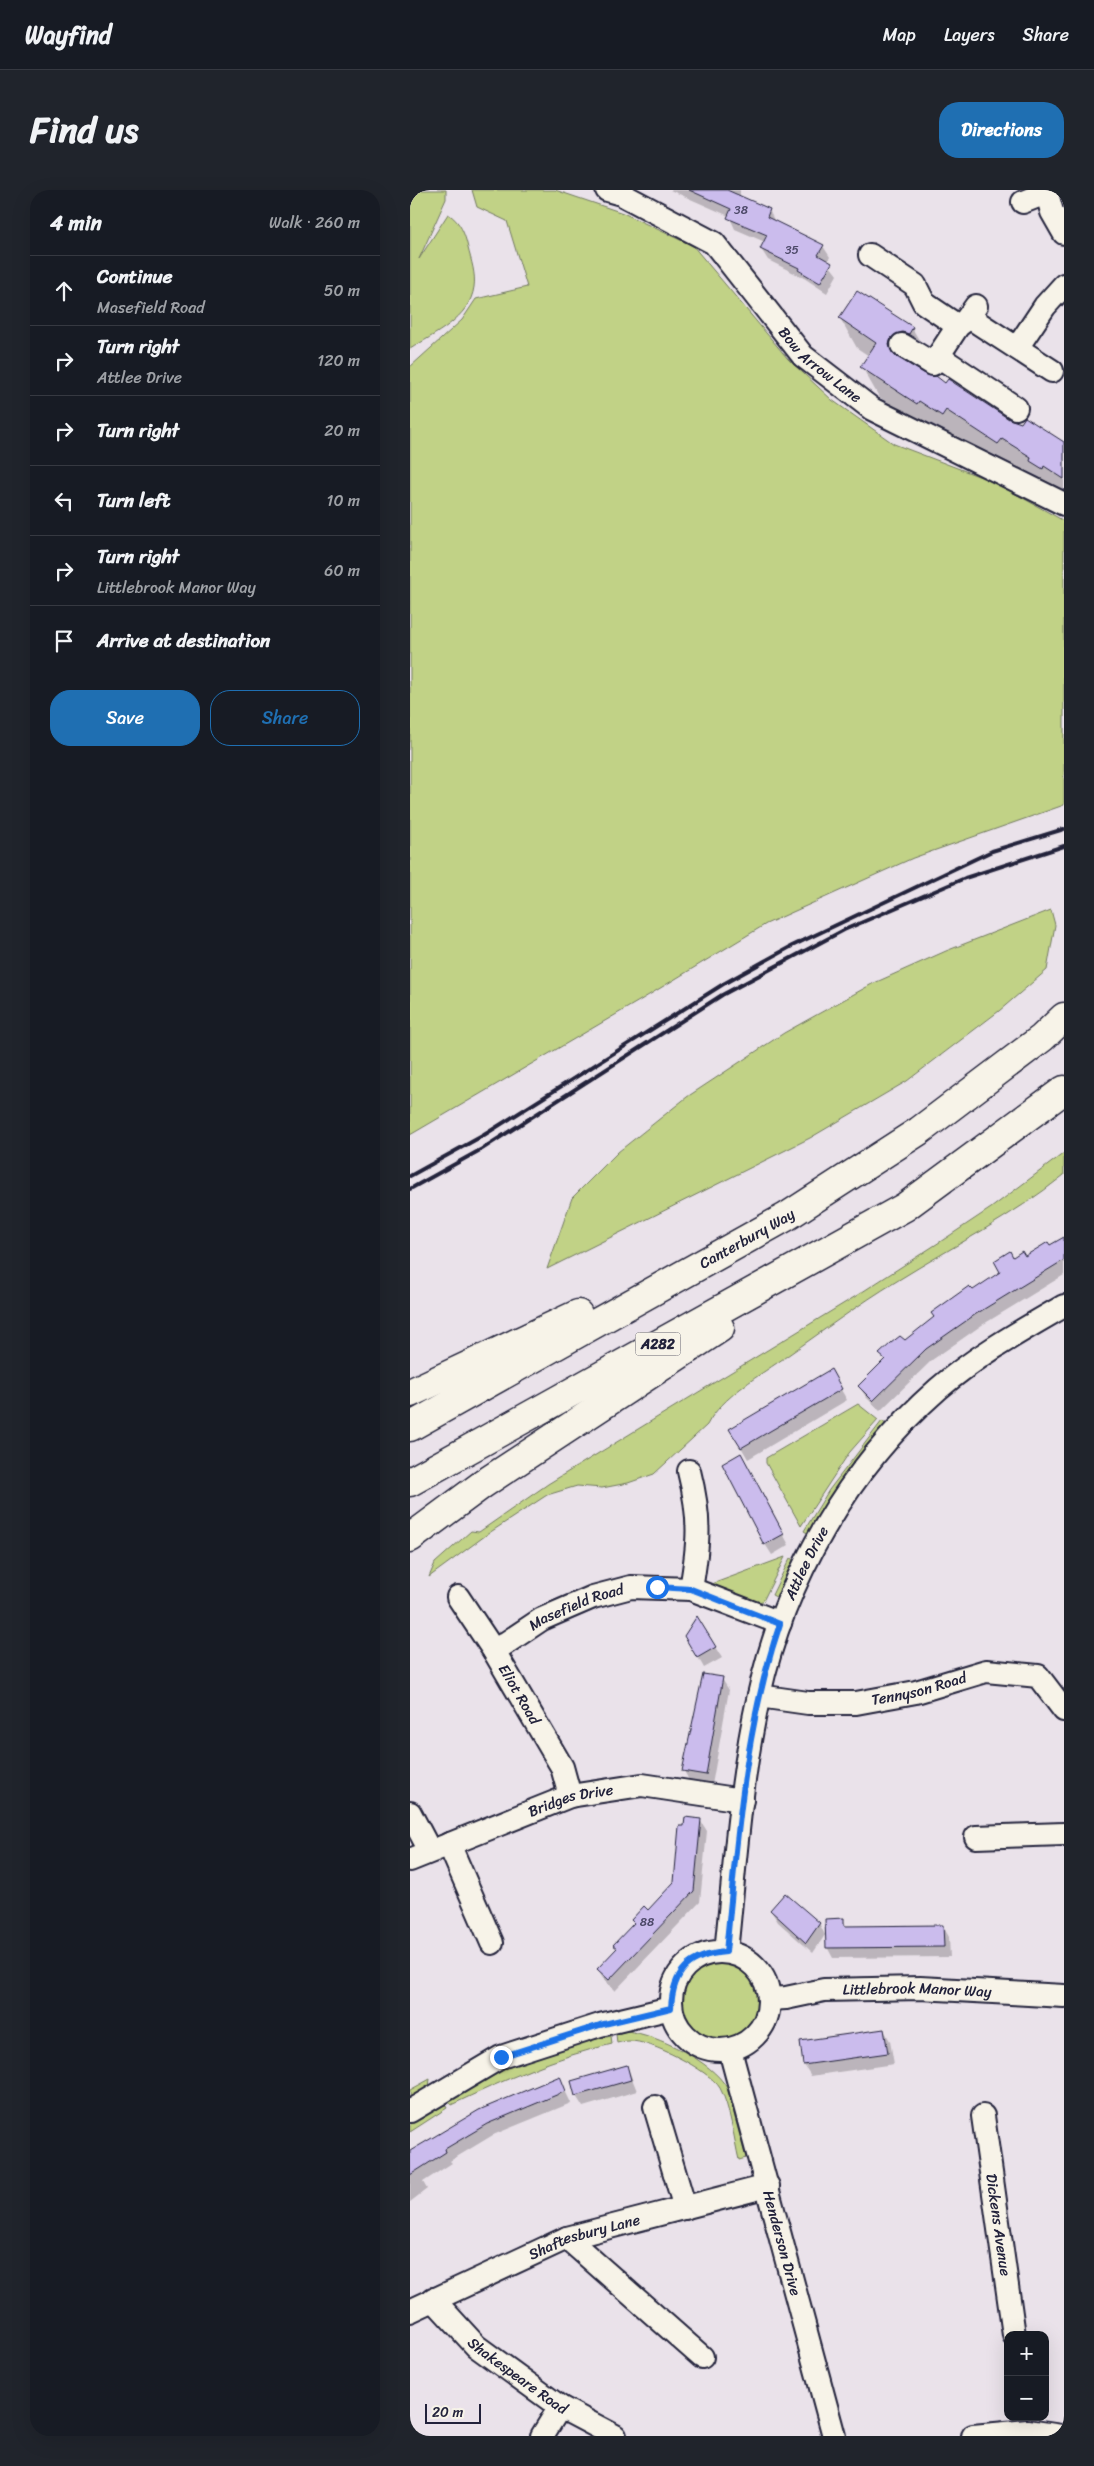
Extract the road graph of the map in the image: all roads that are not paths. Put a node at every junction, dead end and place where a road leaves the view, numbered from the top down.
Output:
1 (616, 191) edge
2 (1046, 191) edge
3 (1023, 202) dead end
4 (1064, 233) edge
5 (870, 255) dead end
6 (1064, 285) edge
7 (971, 319) junction
8 (902, 345) dead end
9 (1018, 348) junction
10 (938, 356) junction
11 (1052, 371) dead end
12 (1016, 408) dead end
13 (1064, 504) edge
14 (1064, 1017) edge
15 (1064, 1090) edge
16 (905, 1207) junction
17 (786, 1217) junction
18 (1064, 1306) edge
19 (410, 1392) edge
20 (410, 1427) edge
21 (689, 1471) dead end
22 (410, 1482) edge
23 (410, 1538) edge
24 (691, 1589) junction
25 (458, 1598) dead end
26 (780, 1624) junction
27 (494, 1651) junction
28 (759, 1696) junction
29 (1064, 1710) edge
30 (570, 1796) junction
31 (742, 1800) junction
32 (410, 1813) edge
33 (1064, 1834) edge
34 (976, 1837) dead end
35 (440, 1847) junction
36 (410, 1860) edge
37 (492, 1943) dead end
38 (726, 1952) junction
39 (1064, 1996) edge
40 (769, 1999) junction
41 (671, 2008) junction
42 (730, 2050) junction
43 (655, 2107) dead end
44 (410, 2111) edge
45 (983, 2116) dead end
46 (768, 2186) junction
47 (685, 2208) junction
48 (567, 2238) junction
49 (433, 2299) junction
50 (410, 2311) edge
51 (1013, 2331) edge
52 (702, 2357) dead end
53 (560, 2407) junction
54 (1027, 2424) edge
55 (542, 2436) edge
56 (615, 2436) edge
57 (834, 2436) edge
58 (973, 2436) edge
59 (1060, 2436) edge

1 - 13 street, Bow Arrow Lane
2 - 3 street
2 - 4 street
5 - 7 street
6 - 9 street
7 - 9 street
7 - 10 street
8 - 10 street
9 - 11 street
10 - 12 street
14 - 17 highway, Canterbury Way
15 - 16 highway, A282
16 - 22 highway, A282
16 - 23 highway, A282
17 - 19 highway
17 - 20 highway, Canterbury Way
18 - 26 street, Attlee Drive
21 - 24 street
24 - 26 street, Masefield Road
24 - 27 street, Masefield Road
25 - 27 street, Eliot Road
26 - 28 street, Attlee Drive
27 - 30 street, Eliot Road
28 - 29 street, Tennyson Road
28 - 31 street, Attlee Drive
30 - 31 street, Bridges Drive
30 - 35 street, Bridges Drive
31 - 38 street, Attlee Drive
32 - 35 street
33 - 34 street
35 - 36 street, Bridges Drive
35 - 37 street
38 - 40 street
38 - 41 street
39 - 40 street, Littlebrook Manor Way
40 - 42 street
41 - 42 street
41 - 44 street
42 - 46 street, Henderson Drive
43 - 47 street
45 - 51 street, Dickens Avenue
46 - 47 street, Shaftesbury Lane
46 - 57 street, Henderson Drive
47 - 48 street, Shaftesbury Lane
48 - 49 street, Shaftesbury Lane
48 - 52 street
49 - 50 street, Shaftesbury Lane
49 - 53 street, Shakespeare Road
53 - 55 street
53 - 56 street, Shakespeare Road
54 - 58 street
54 - 59 street

